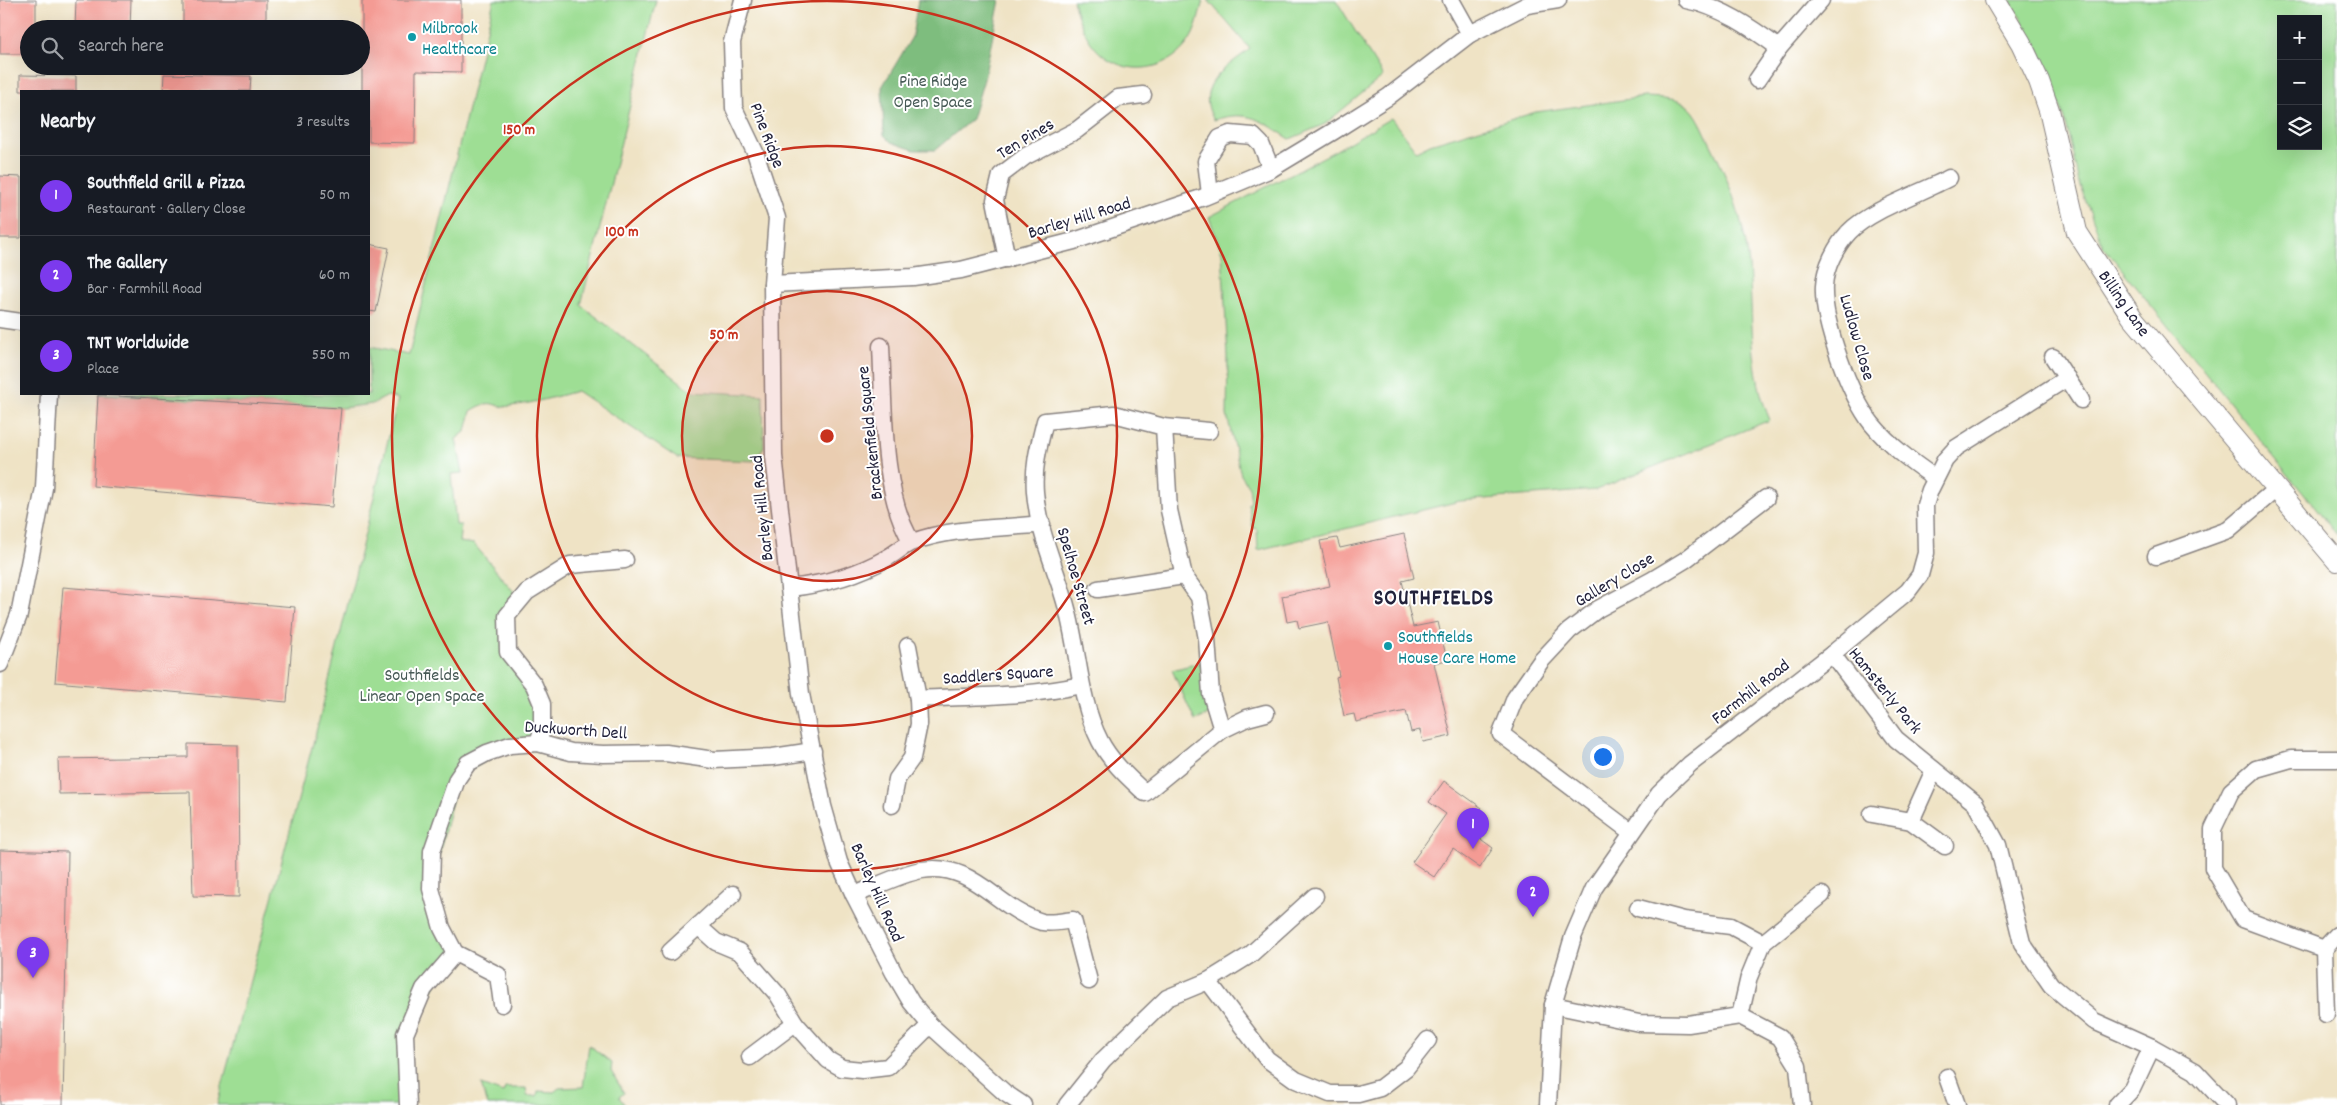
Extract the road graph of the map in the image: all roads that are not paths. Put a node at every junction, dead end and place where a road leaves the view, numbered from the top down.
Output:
1 (743, 0) edge
2 (1451, 0) edge
3 (1558, 0) edge
4 (1686, 0) edge
5 (1821, 0) edge
6 (1994, 0) edge
7 (1470, 34) junction
8 (1780, 48) junction
9 (1757, 80) dead end
10 (1143, 95) dead end
11 (1271, 168) junction
12 (1949, 178) dead end
13 (1210, 194) junction
14 (1007, 259) junction
15 (772, 284) junction
16 (0, 319) edge
17 (20, 322) edge
18 (881, 346) dead end
19 (2053, 357) dead end
20 (2067, 378) junction
21 (50, 395) edge
22 (2081, 400) dead end
23 (1164, 427) junction
24 (1209, 431) dead end
25 (1935, 478) junction
26 (2276, 489) junction
27 (1766, 498) dead end
28 (1042, 524) junction
29 (912, 542) junction
30 (2156, 556) dead end
31 (625, 560) dead end
32 (2337, 561) edge
33 (1184, 576) junction
34 (790, 588) junction
35 (1098, 589) dead end
36 (908, 646) dead end
37 (1832, 654) junction
38 (0, 664) edge
39 (1081, 685) junction
40 (918, 699) junction
41 (1266, 713) dead end
42 (1222, 730) junction
43 (538, 743) junction
44 (813, 751) junction
45 (2337, 759) edge
46 (1934, 770) junction
47 (892, 805) dead end
48 (1872, 814) dead end
49 (1910, 821) junction
50 (1631, 832) junction
51 (1945, 846) dead end
52 (733, 894) dead end
53 (1822, 894) dead end
54 (854, 895) junction
55 (1315, 896) dead end
56 (1638, 908) dead end
57 (698, 926) junction
58 (2337, 936) edge
59 (1763, 943) junction
60 (2324, 949) junction
61 (670, 952) dead end
62 (455, 953) junction
63 (1089, 981) dead end
64 (1208, 981) junction
65 (502, 1004) dead end
66 (1553, 1005) junction
67 (2326, 1014) dead end
68 (1740, 1016) junction
69 (794, 1023) junction
70 (930, 1025) junction
71 (1428, 1040) dead end
72 (2152, 1047) junction
73 (750, 1057) dead end
74 (1947, 1077) dead end
75 (408, 1105) edge
76 (1023, 1105) edge
77 (1067, 1105) edge
78 (1548, 1105) edge
79 (1802, 1105) edge
80 (1958, 1105) edge
81 (2117, 1105) edge
82 (2227, 1105) edge

1 - 15 street, Pine Ridge
2 - 7 street
3 - 7 street, Barley Hill Road
4 - 8 street
5 - 8 street
6 - 26 street, Billing Lane
7 - 11 street, Barley Hill Road
8 - 9 street
10 - 14 street, Ten Pines
11 - 13 street, Barley Hill Road
11 - 13 street
12 - 25 street, Ludlow Close
13 - 14 street, Barley Hill Road
14 - 15 street, Barley Hill Road
15 - 34 street, Barley Hill Road
16 - 17 street
18 - 29 street, Brackenfield Square
19 - 20 street
20 - 22 street
20 - 25 street, Farmhill Road
21 - 38 street
23 - 24 street
23 - 28 street
23 - 33 street
25 - 37 street, Farmhill Road
26 - 30 street
26 - 32 street, Billing Lane
27 - 50 street, Gallery Close
28 - 29 street, Spelhoe Street
28 - 39 street, Spelhoe Street
29 - 34 street, Spelhoe Street
31 - 43 street
33 - 35 street
33 - 42 street
34 - 44 street, Barley Hill Road
36 - 40 street
37 - 46 street, Hamsterly Park
37 - 50 street, Farmhill Road
39 - 40 street, Saddlers Square
39 - 42 street, Spelhoe Street
40 - 47 street
41 - 42 street
43 - 44 street, Duckworth Dell
43 - 62 street, Duckworth Dell
44 - 54 street, Barley Hill Road
45 - 60 street
46 - 49 street
46 - 72 street, Hamsterly Park
48 - 49 street
49 - 51 street
50 - 66 street, Farmhill Road
52 - 57 street
53 - 59 street
54 - 63 street
54 - 70 street, Barley Hill Road
55 - 64 street
56 - 59 street
57 - 61 street
57 - 69 street
58 - 60 street
59 - 68 street
60 - 67 street
62 - 65 street
62 - 75 street
64 - 71 street
64 - 77 street
66 - 68 street
66 - 78 street, Farmhill Road
68 - 79 street
69 - 70 street
69 - 73 street
70 - 76 street, Barley Hill Road
72 - 81 street
72 - 82 street, Hamsterly Park
74 - 80 street

